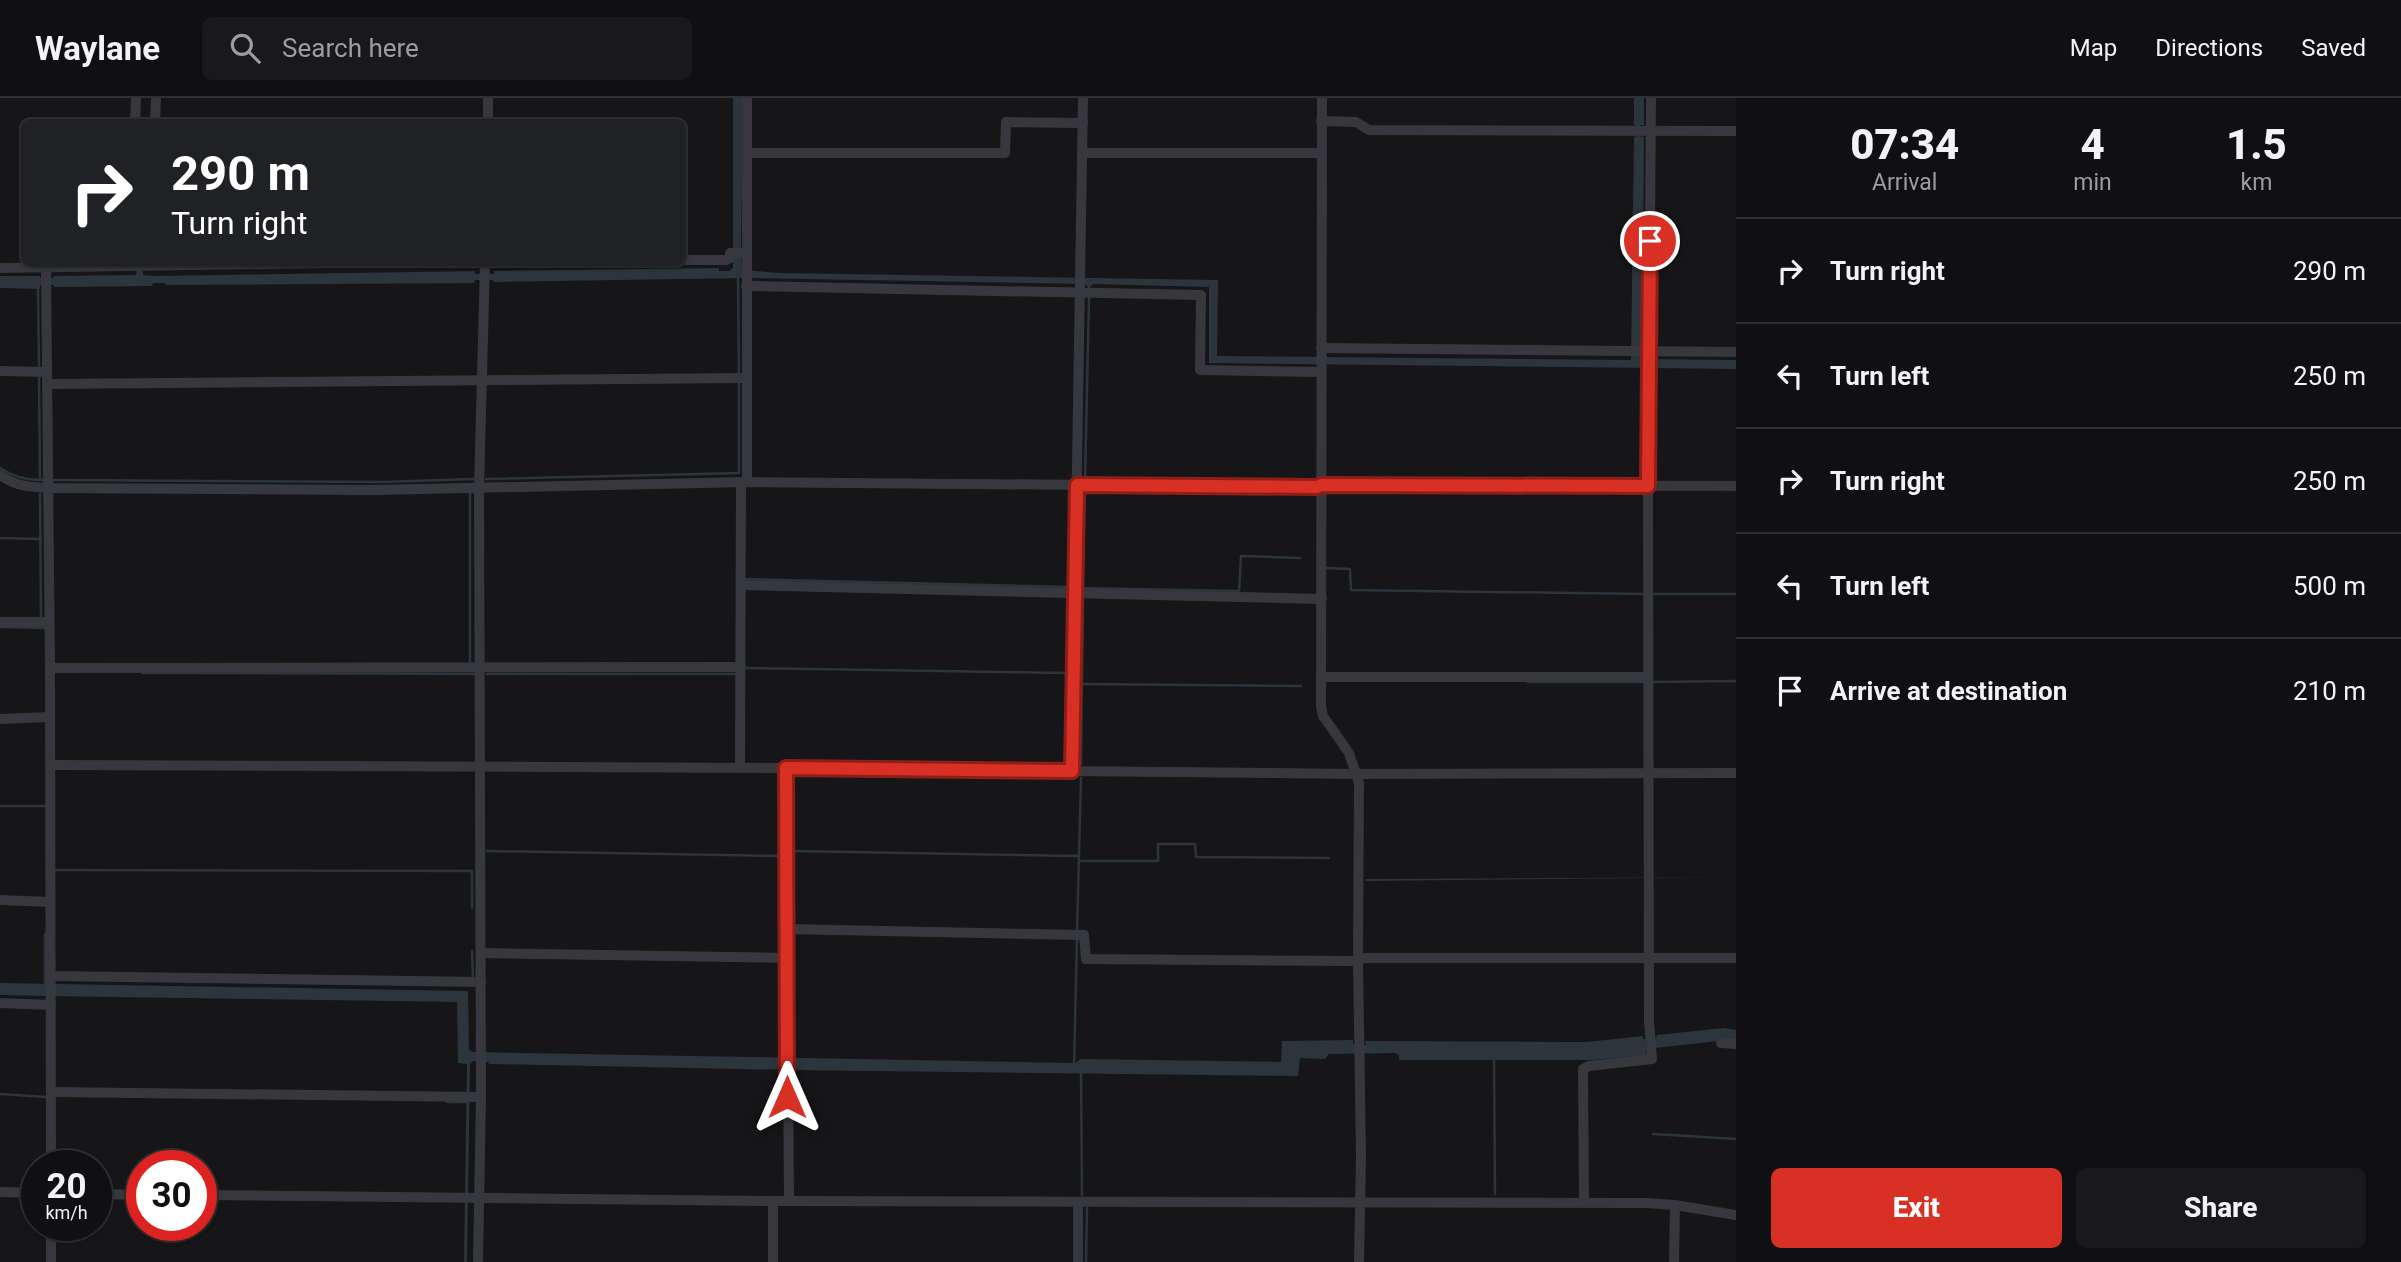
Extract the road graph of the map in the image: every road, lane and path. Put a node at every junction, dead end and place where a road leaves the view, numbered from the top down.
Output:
1 (136, 98) edge
2 (156, 98) edge
3 (488, 98) edge
4 (747, 98) edge
5 (1083, 98) edge
6 (1322, 98) edge
7 (1651, 98) edge
8 (135, 119) edge
9 (155, 119) edge
10 (488, 119) edge
11 (1321, 121) junction
12 (1083, 123) junction
13 (1643, 131) junction
14 (1736, 131) edge
15 (747, 153) junction
16 (1082, 153) junction
17 (1320, 153) junction
18 (746, 253) junction
19 (686, 260) edge
20 (132, 266) edge
21 (484, 267) edge
22 (0, 268) edge
23 (46, 277) junction
24 (746, 284) junction
25 (1084, 291) junction
26 (1736, 352) edge
27 (1648, 357) junction
28 (1321, 360) junction
29 (0, 371) edge
30 (47, 372) junction
31 (742, 378) junction
32 (482, 381) junction
33 (48, 384) junction
34 (0, 475) edge
35 (48, 482) junction
36 (744, 482) junction
37 (1077, 485) junction
38 (1321, 485) junction
39 (1648, 486) junction
40 (1736, 486) edge
41 (480, 488) junction
42 (741, 585) junction
43 (1076, 593) junction
44 (1322, 599) junction
45 (0, 622) edge
46 (49, 622) junction
47 (741, 667) junction
48 (50, 668) junction
49 (480, 668) junction
50 (1321, 677) junction
51 (1648, 677) junction
52 (50, 717) junction
53 (0, 719) edge
54 (51, 765) junction
55 (480, 767) junction
56 (740, 768) junction
57 (786, 768) junction
58 (1072, 771) junction
59 (1648, 773) junction
60 (1736, 773) edge
61 (1357, 774) junction
62 (0, 900) edge
63 (50, 902) junction
64 (788, 929) junction
65 (481, 953) junction
66 (788, 958) junction
67 (1648, 958) junction
68 (1736, 958) edge
69 (1358, 960) junction
70 (51, 980) junction
71 (481, 982) junction
72 (51, 1002) junction
73 (0, 1003) edge
74 (1721, 1043) dead end
75 (1736, 1044) edge
76 (51, 1092) junction
77 (473, 1097) junction
78 (51, 1150) edge
79 (0, 1192) edge
80 (21, 1193) edge
81 (217, 1195) edge
82 (472, 1198) junction
83 (773, 1201) junction
84 (789, 1201) junction
85 (1078, 1202) junction
86 (1361, 1202) junction
87 (1584, 1203) junction
88 (1675, 1205) junction
89 (1736, 1214) edge
90 (51, 1241) edge
91 (51, 1262) edge
92 (478, 1262) edge
93 (773, 1262) edge
94 (1078, 1262) edge
95 (1359, 1262) edge
96 (1674, 1262) edge

1 - 8 street
2 - 9 street
3 - 10 street
4 - 15 street
5 - 12 street
6 - 11 street
7 - 13 street
11 - 13 street
11 - 17 street
12 - 15 street
12 - 16 street
13 - 14 street
13 - 27 street
15 - 18 street
16 - 17 street
16 - 25 street
17 - 28 street
18 - 19 street
18 - 24 street
20 - 23 street
21 - 32 street
22 - 23 street
23 - 30 street
24 - 25 street
24 - 31 street
25 - 28 street
25 - 37 street
26 - 27 street
27 - 28 street
27 - 39 street
28 - 38 street
29 - 30 street
30 - 33 street
31 - 32 street
31 - 36 street
32 - 33 street
32 - 41 street
33 - 35 street
34 - 35 street
35 - 41 street
35 - 46 street
36 - 37 street
36 - 41 street
36 - 42 street
37 - 38 street
37 - 43 street
38 - 39 street
38 - 44 street
39 - 40 street
39 - 51 street
41 - 49 street
42 - 43 street
42 - 47 street
43 - 44 street
43 - 58 street
44 - 50 street
45 - 46 street
46 - 48 street
47 - 49 street
47 - 56 street
48 - 49 street
48 - 52 street
49 - 55 street
50 - 51 street
50 - 61 street
51 - 59 street
52 - 53 street
52 - 54 street
54 - 55 street
54 - 63 street
55 - 56 street
55 - 65 street
56 - 57 street
57 - 58 street
57 - 64 street
58 - 61 street
59 - 60 street
59 - 61 street
59 - 67 street
61 - 69 street
62 - 63 street
63 - 70 street
64 - 66 street
64 - 69 street
65 - 66 street
65 - 71 street
66 - 84 street
67 - 68 street
67 - 69 street
67 - 87 street
69 - 86 street
70 - 71 street
70 - 72 street
71 - 77 street
72 - 73 street
72 - 76 street
74 - 75 street
76 - 77 street
76 - 78 street
77 - 82 street
79 - 80 street
81 - 82 street
82 - 83 street
82 - 92 street
83 - 84 street
83 - 93 street
84 - 85 street
85 - 86 street
85 - 94 street
86 - 87 street
86 - 95 street
87 - 88 street
88 - 89 street
88 - 96 street
90 - 91 street

